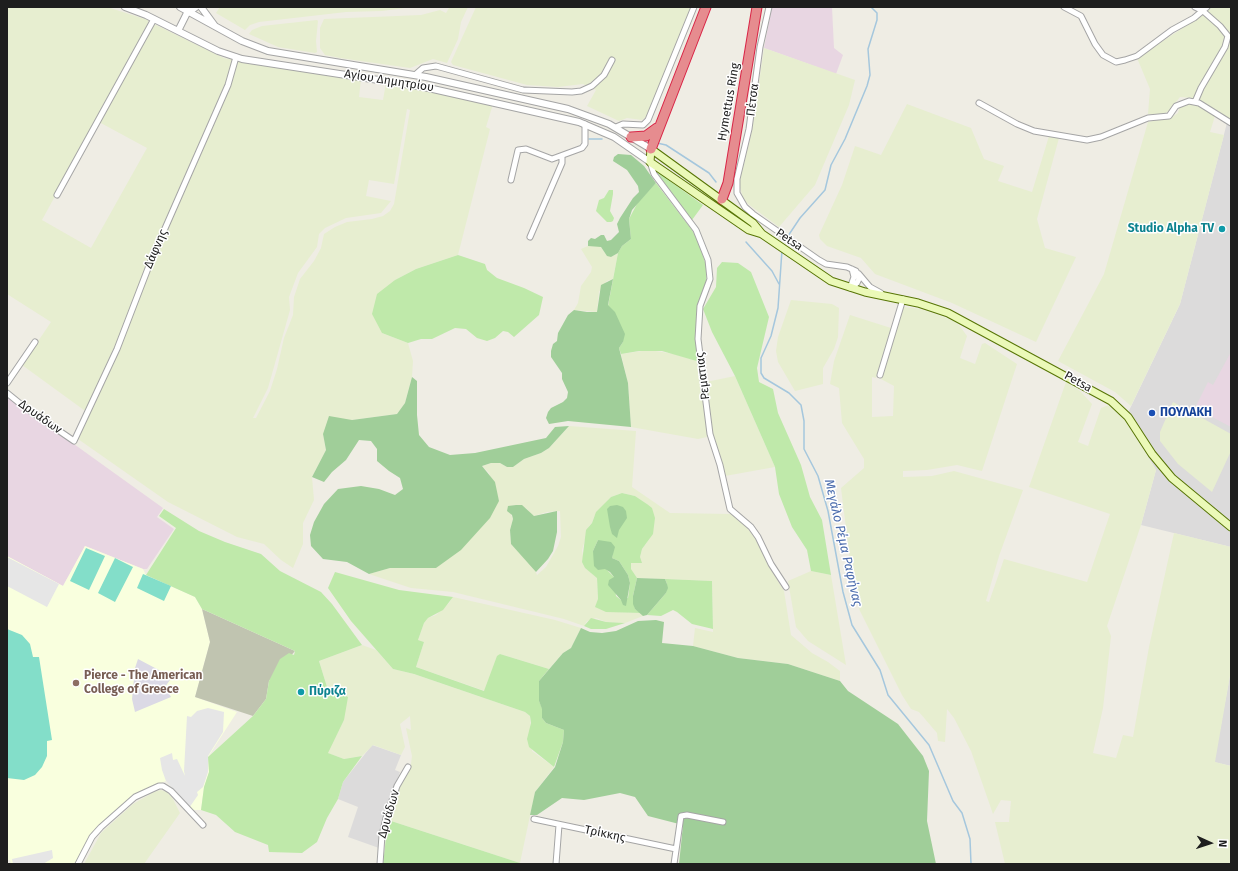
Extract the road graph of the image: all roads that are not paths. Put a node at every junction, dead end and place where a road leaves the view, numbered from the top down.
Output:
1 (125, 7) edge
2 (180, 7) edge
3 (196, 7) edge
4 (201, 7) edge
5 (694, 7) edge
6 (706, 7) edge
7 (757, 7) edge
8 (769, 7) edge
9 (1064, 7) edge
10 (1195, 7) edge
11 (1205, 9) edge
12 (189, 10) edge
13 (154, 19) junction
14 (216, 27) junction
15 (178, 31) junction
16 (236, 57) junction
17 (612, 60) dead end
18 (415, 75) junction
19 (1195, 102) junction
20 (979, 103) dead end
21 (1231, 123) edge
22 (585, 124) junction
23 (659, 125) junction
24 (616, 127) junction
25 (631, 137) junction
26 (651, 149) junction
27 (562, 156) junction
28 (650, 162) junction
29 (511, 180) dead end
30 (57, 195) dead end
31 (722, 199) junction
32 (716, 208) junction
33 (770, 226) joint
34 (762, 234) junction
35 (530, 237) dead end
36 (854, 270) junction
37 (850, 288) junction
38 (885, 296) junction
39 (903, 299) junction
40 (35, 342) dead end
41 (880, 375) dead end
42 (7, 383) edge
43 (7, 393) edge
44 (74, 441) joint
45 (1231, 526) edge
46 (786, 586) dead end
47 (408, 767) dead end
48 (534, 819) dead end
49 (723, 822) dead end
50 (203, 825) dead end
51 (559, 825) junction
52 (676, 849) junction
53 (78, 864) edge
54 (380, 864) edge
55 (556, 864) edge
56 (674, 864) edge

1 - 13 street, Αγίου Δημητρίου
2 - 12 street, Αγίου Δημητρίου
3 - 12 street
4 - 14 street
5 - 24 street
6 - 23 highway
7 - 31 highway, Hymettus Ring
8 - 33 street, Πέτσα
9 - 11 street
10 - 11 street
11 - 19 street
12 - 14 street, Αγίου Δημητρίου
12 - 15 street
13 - 15 street, Αγίου Δημητρίου
13 - 30 street
14 - 18 street, Αγίου Δημητρίου
15 - 16 street, Αγίου Δημητρίου
16 - 22 street, Αγίου Δημητρίου
16 - 44 street, Δάφνης
17 - 18 street
18 - 24 street, Αγίου Δημητρίου
19 - 20 street
19 - 21 street
22 - 27 street
22 - 28 street, Αγίου Δημητρίου
23 - 25 highway
23 - 26 highway
24 - 25 street, Αγίου Δημητρίου
25 - 26 street, Αγίου Δημητρίου
26 - 28 main road
26 - 31 main road, Αγίου Δημητρίου
27 - 29 street
27 - 35 street
28 - 32 main road
28 - 46 street, Ρεματιας
31 - 32 main road
31 - 34 main road
32 - 34 main road
33 - 36 street, Petsa
34 - 37 main road, Petsa
36 - 37 street
36 - 38 street, Petsa
37 - 38 main road, Petsa
38 - 39 main road, Petsa
39 - 41 street
39 - 45 main road, Petsa
40 - 42 street
43 - 44 street, Δρυάδων
47 - 54 street, Δρυάδων
48 - 51 street, Τρίκκης
49 - 52 street
50 - 53 street
51 - 52 street, Τρίκκης
51 - 55 street
52 - 56 street

